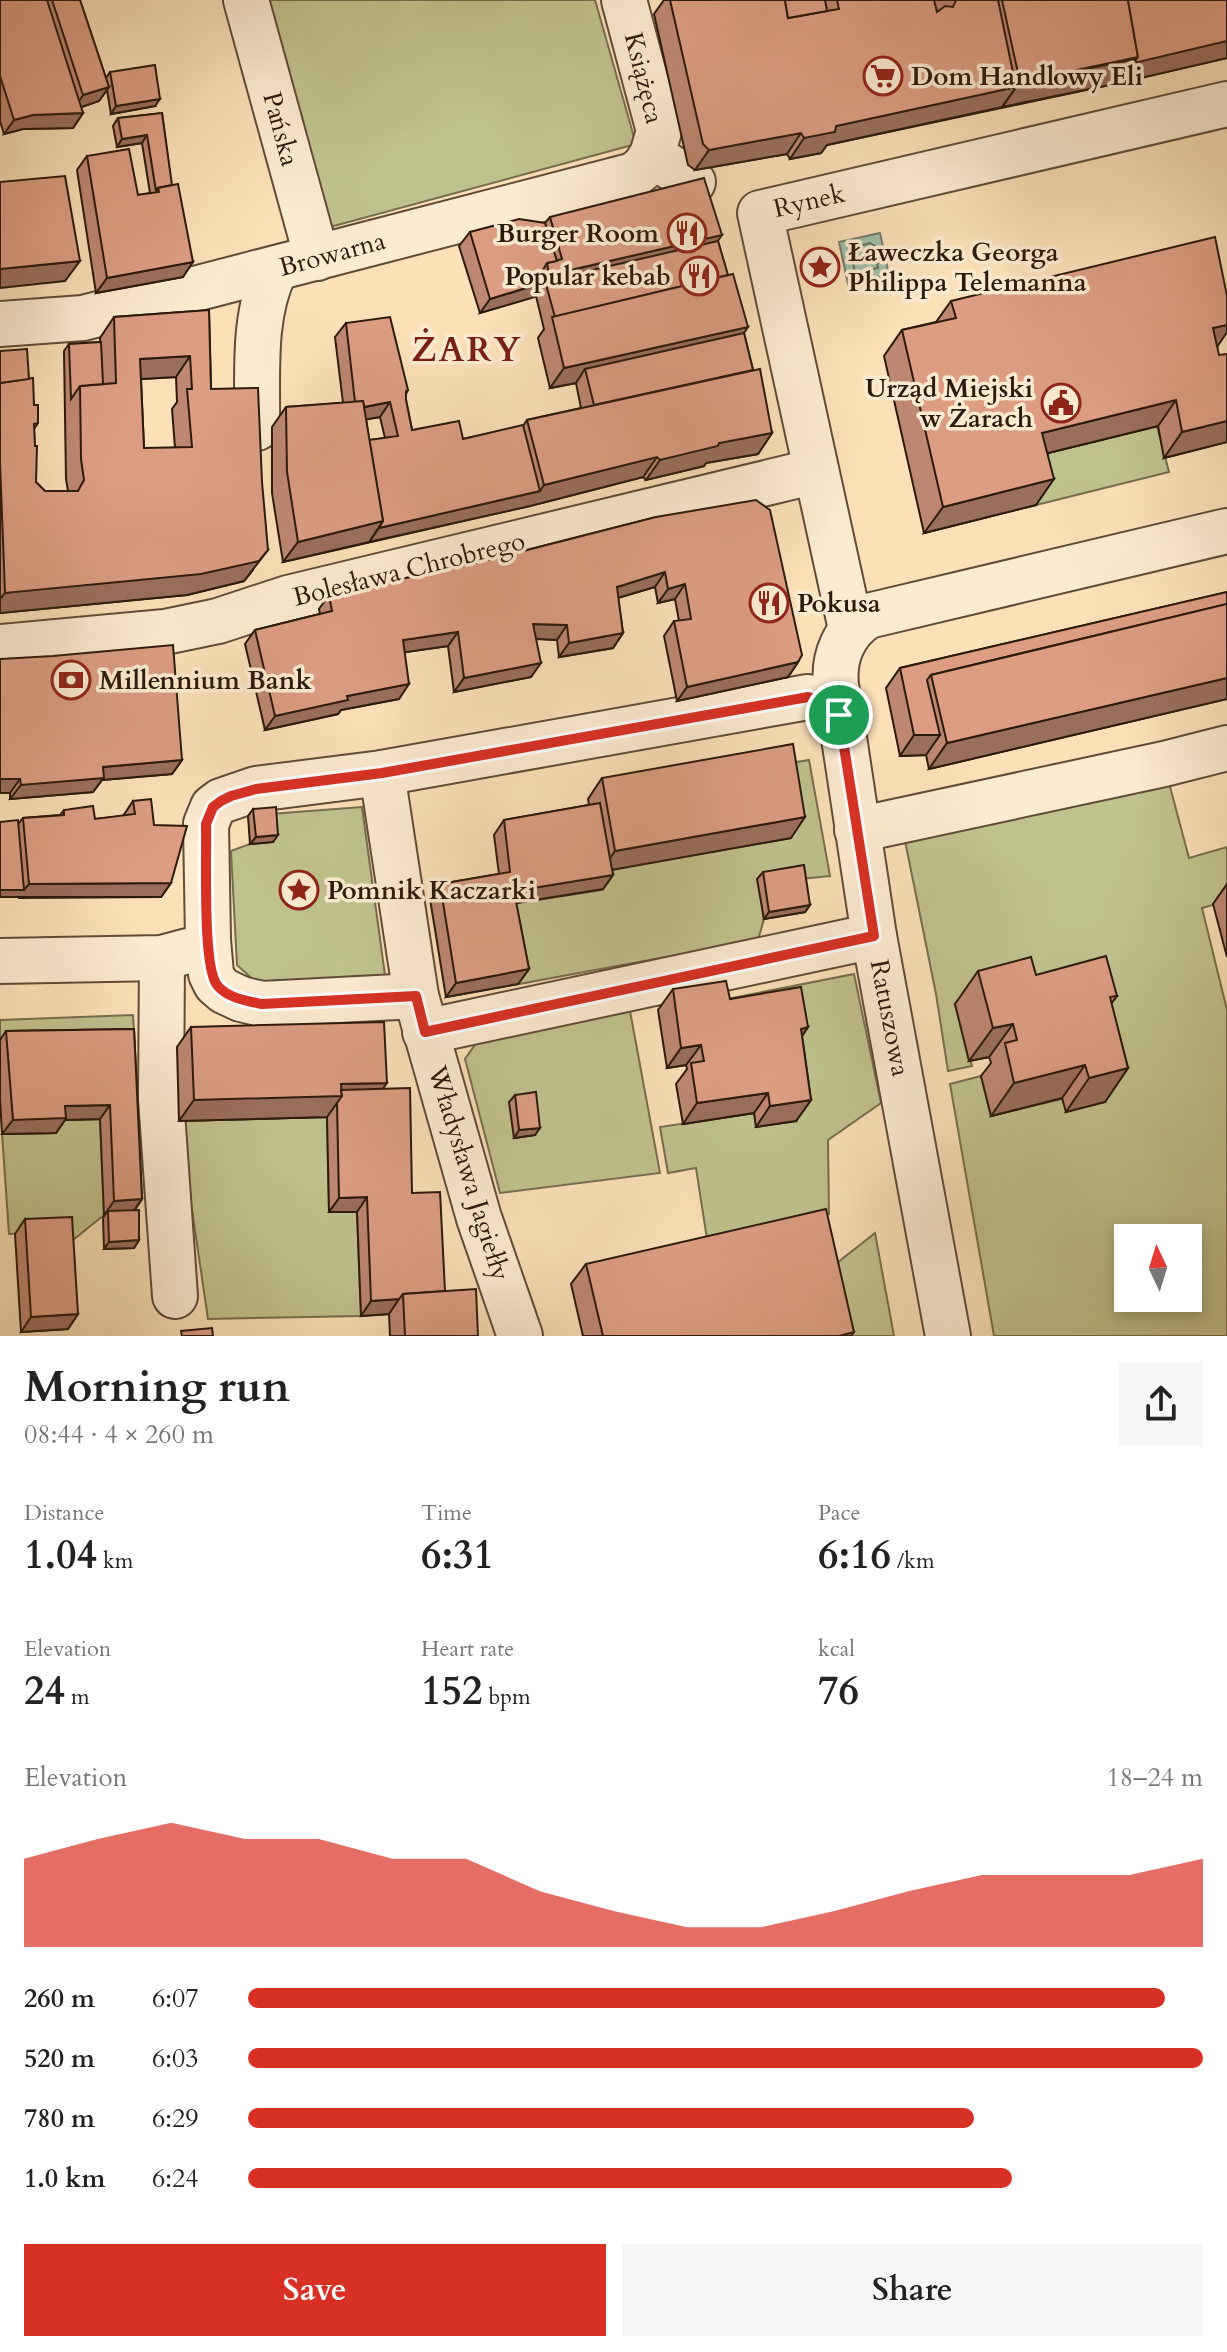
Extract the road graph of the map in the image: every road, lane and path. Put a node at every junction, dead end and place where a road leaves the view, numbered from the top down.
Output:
1 (246, 0) edge
2 (624, 0) edge
3 (1227, 104) edge
4 (652, 155) junction
5 (693, 182) edge
6 (317, 258) junction
7 (275, 270) junction
8 (0, 324) edge
9 (257, 428) edge
10 (816, 471) junction
11 (1227, 531) edge
12 (860, 622) junction
13 (0, 647) edge
14 (839, 715) junction
15 (1227, 748) edge
16 (382, 773) junction
17 (857, 830) junction
18 (874, 936) junction
19 (208, 940) junction
20 (162, 958) junction
21 (0, 961) edge
22 (420, 1014) junction
23 (175, 1296) dead end
24 (520, 1336) edge
25 (948, 1336) edge

1 - 6 street, Pańska
2 - 4 street, Książęca
3 - 10 street, Rynek
4 - 5 street
4 - 6 street, Browarna
6 - 7 street, Browarna
7 - 8 street, Browarna
7 - 9 street
10 - 12 street, Rynek
10 - 13 street, Bolesława Chrobrego
11 - 12 street
12 - 14 street, Ratuszowa
14 - 16 street
14 - 17 street, Ratuszowa
15 - 17 street
16 - 19 street
16 - 22 street, Władysława Jagiełły
17 - 18 street, Ratuszowa
18 - 22 street
18 - 25 street, Ratuszowa
19 - 20 street
19 - 22 street
20 - 21 street
20 - 23 street
22 - 24 street, Władysława Jagiełły

